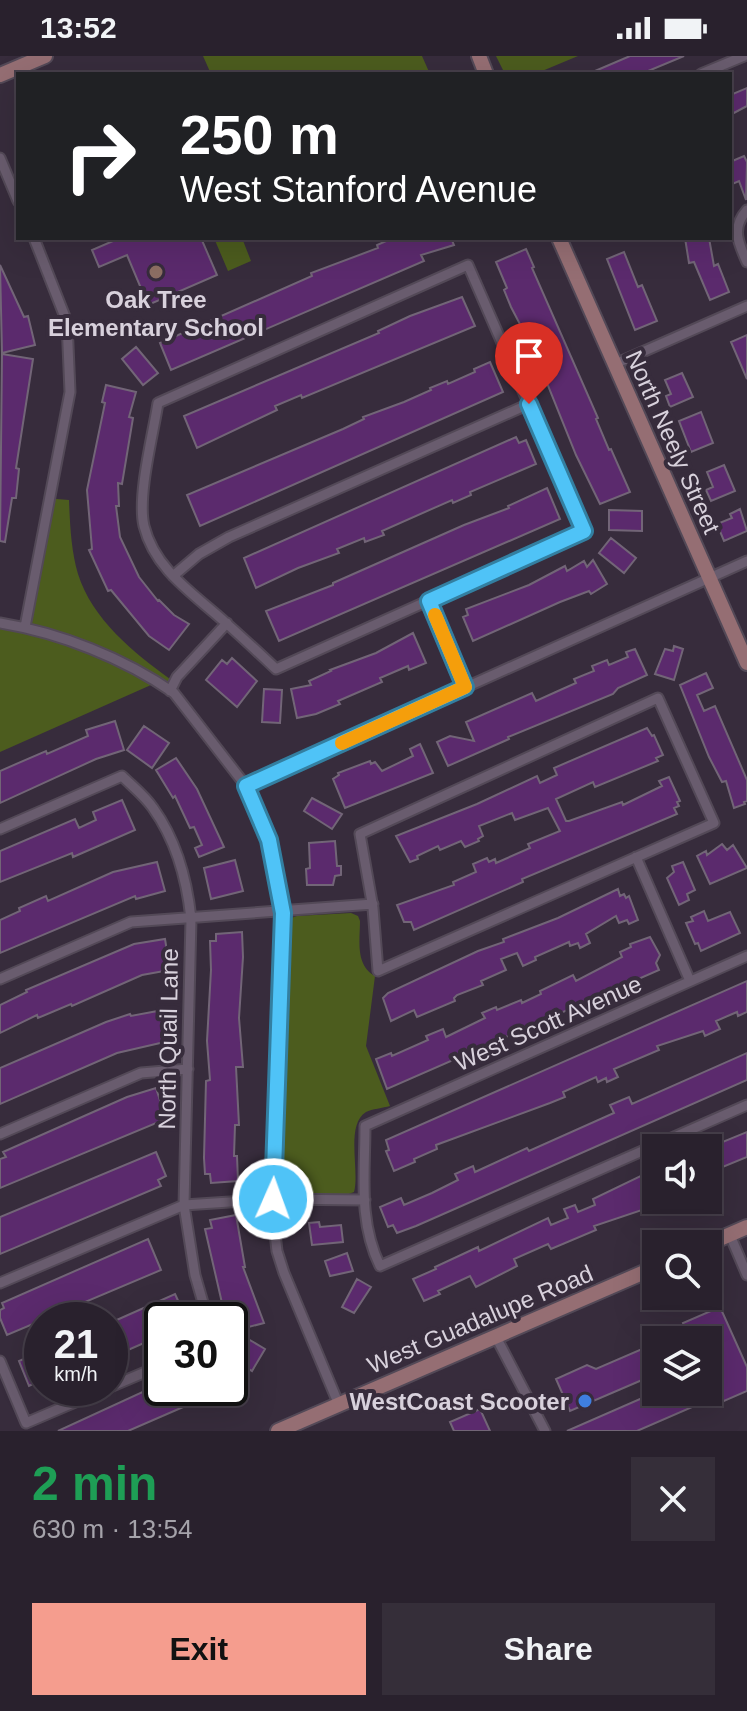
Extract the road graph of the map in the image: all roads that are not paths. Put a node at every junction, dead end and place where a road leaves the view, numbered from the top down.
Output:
1 (45, 56) edge
2 (744, 56) edge
3 (29, 59) edge
4 (706, 72) edge
5 (0, 75) edge
6 (0, 158) edge
7 (16, 196) edge
8 (747, 210) edge
9 (35, 240) edge
10 (560, 240) edge
11 (747, 262) edge
12 (747, 306) edge
13 (615, 364) junction
14 (529, 404) junction
15 (747, 561) edge
16 (173, 576) junction
17 (709, 578) junction
18 (429, 601) junction
19 (0, 623) edge
20 (227, 623) junction
21 (25, 627) junction
22 (747, 663) edge
23 (465, 687) junction
24 (170, 691) junction
25 (246, 786) junction
26 (0, 829) edge
27 (636, 857) junction
28 (373, 904) junction
29 (282, 911) junction
30 (191, 917) junction
31 (747, 956) edge
32 (0, 979) edge
33 (690, 981) junction
34 (188, 1069) junction
35 (747, 1105) edge
36 (0, 1134) edge
37 (273, 1199) junction
38 (365, 1200) junction
39 (184, 1205) junction
40 (747, 1227) edge
41 (730, 1235) junction
42 (722, 1238) edge
43 (642, 1273) edge
44 (747, 1275) edge
45 (0, 1283) edge
46 (203, 1302) edge
47 (496, 1337) junction
48 (0, 1361) edge
49 (339, 1405) junction
50 (66, 1406) edge
51 (278, 1431) edge
52 (545, 1431) edge

1 - 3 street
2 - 4 street
3 - 5 street
6 - 7 street
8 - 11 street
9 - 21 street
10 - 13 street, North Neely Street
12 - 13 street
13 - 17 street, North Neely Street
14 - 16 street
14 - 16 street
14 - 18 street
15 - 17 street
16 - 20 street
17 - 22 street, North Neely Street
17 - 23 street
18 - 20 street
18 - 23 street
19 - 21 street
20 - 24 street
21 - 24 street
23 - 25 street
24 - 25 street
25 - 29 street
26 - 30 street, North Quail Lane
27 - 28 street
27 - 28 street
27 - 33 street
28 - 29 street
29 - 30 street
29 - 37 street
30 - 32 street
30 - 34 street, North Quail Lane
31 - 33 street, West Scott Avenue
33 - 38 street, West Scott Avenue
34 - 36 street
34 - 39 street, North Quail Lane
35 - 38 street
37 - 38 street
37 - 39 street
37 - 49 street
39 - 45 street
39 - 46 street, North Quail Lane
40 - 41 street
41 - 42 street
41 - 44 street
43 - 47 street, West Guadalupe Road
47 - 49 street, West Guadalupe Road
47 - 52 street
48 - 50 street
49 - 51 street, West Guadalupe Road

